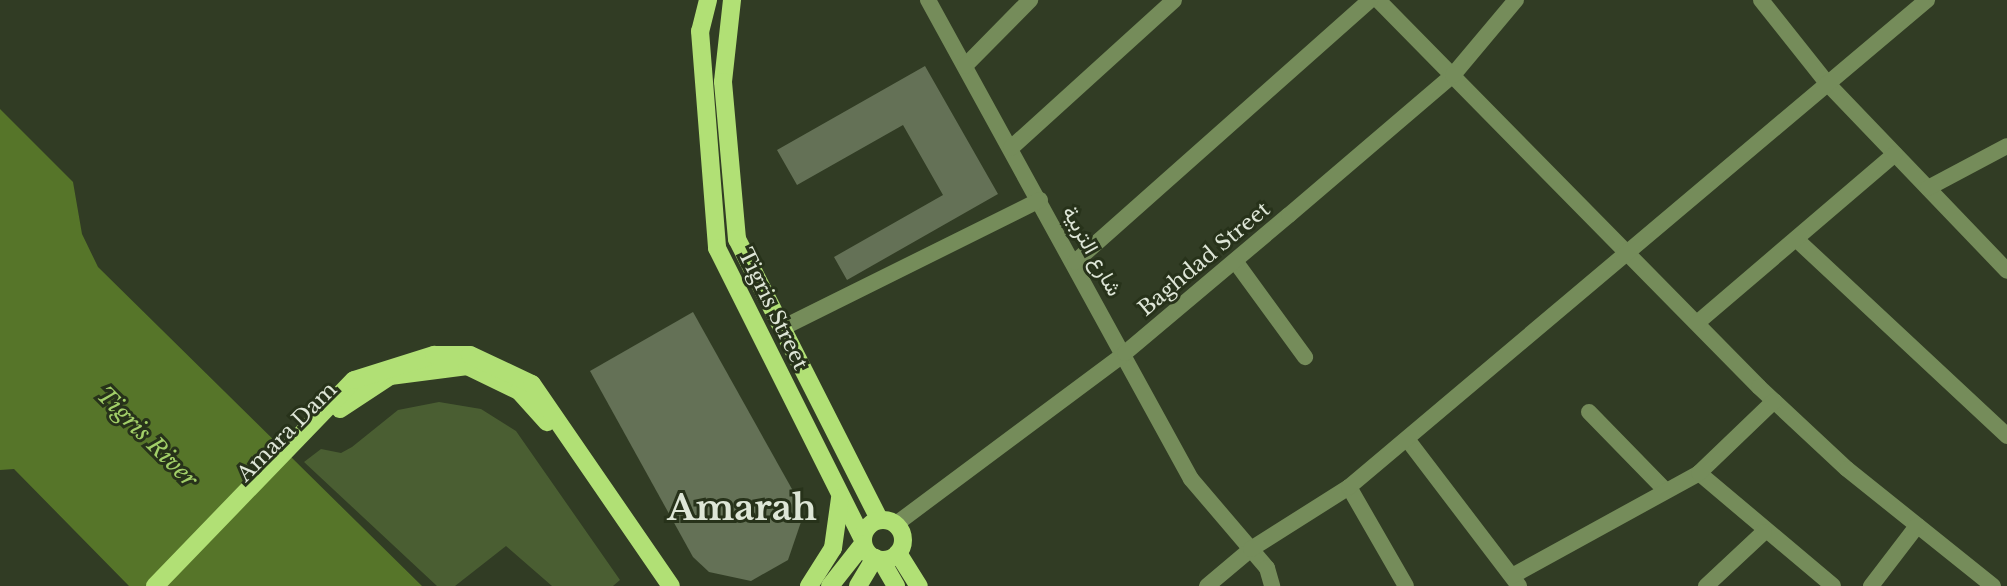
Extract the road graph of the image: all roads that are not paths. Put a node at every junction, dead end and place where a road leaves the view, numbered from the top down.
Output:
1 (708, 0) edge
2 (732, 0) edge
3 (928, 0) edge
4 (1030, 0) edge
5 (1174, 0) edge
6 (1370, 0) edge
7 (1378, 0) edge
8 (1516, 0) edge
9 (1761, 0) edge
10 (1927, 0) edge
11 (965, 66) junction
12 (1453, 75) junction
13 (1827, 83) junction
14 (2007, 146) edge
15 (1011, 148) junction
16 (1895, 154) junction
17 (1928, 188) junction
18 (1040, 200) junction
19 (1796, 239) junction
20 (1629, 252) junction
21 (1235, 261) junction
22 (1075, 262) junction
23 (2007, 271) edge
24 (1698, 323) junction
25 (782, 328) junction
26 (1125, 353) junction
27 (1305, 357) dead end
28 (1774, 401) junction
29 (1589, 412) dead end
30 (2007, 436) edge
31 (1407, 439) junction
32 (1699, 473) junction
33 (1349, 487) junction
34 (1666, 491) junction
35 (839, 494) junction
36 (888, 522) junction
37 (1917, 526) junction
38 (1764, 532) junction
39 (862, 541) junction
40 (1251, 549) junction
41 (898, 553) junction
42 (878, 559) junction
43 (1515, 581) edge
44 (155, 586) edge
45 (165, 586) edge
46 (655, 586) edge
47 (671, 586) edge
48 (809, 586) edge
49 (830, 586) edge
50 (858, 586) edge
51 (896, 586) edge
52 (919, 586) edge
53 (1207, 586) edge
54 (1272, 586) edge
55 (1406, 586) edge
56 (1706, 586) edge
57 (1833, 586) edge
58 (1871, 586) edge
59 (1993, 586) edge

1 - 35 main road, Tigris Street
2 - 25 main road, Tigris Street
3 - 11 street, شارع التربية
4 - 11 street
5 - 15 street
6 - 22 street
7 - 12 street
8 - 12 street, Baghdad Street
9 - 13 street
10 - 13 street
11 - 15 street, شارع التربية
12 - 20 street
12 - 21 street, Baghdad Street
13 - 16 street
13 - 20 street
14 - 17 street
15 - 18 street, شارع التربية
16 - 17 street
16 - 19 street
17 - 23 street
18 - 22 street, شارع التربية
18 - 25 street
19 - 24 street
19 - 30 street
20 - 24 street
20 - 31 street
21 - 26 street, Baghdad Street
21 - 27 street
22 - 26 street, شارع التربية
24 - 28 street
25 - 36 main road, Tigris Street
26 - 36 street, Baghdad Street
26 - 40 street, شارع التربية
28 - 32 street
28 - 37 street
29 - 34 street
31 - 33 street
31 - 43 street
32 - 34 street
32 - 38 street
33 - 40 street
33 - 55 street
34 - 43 street
35 - 39 main road, Tigris Street
35 - 48 main road
36 - 39 main road
36 - 41 main road
37 - 58 street
37 - 59 street
38 - 56 street
38 - 57 street
39 - 42 main road, Tigris Street
39 - 49 main road
40 - 53 street
40 - 54 street, شارع التربية
41 - 42 main road
41 - 52 main road
42 - 50 main road
42 - 51 main road
44 - 47 main road
45 - 46 main road, Amara Dam

